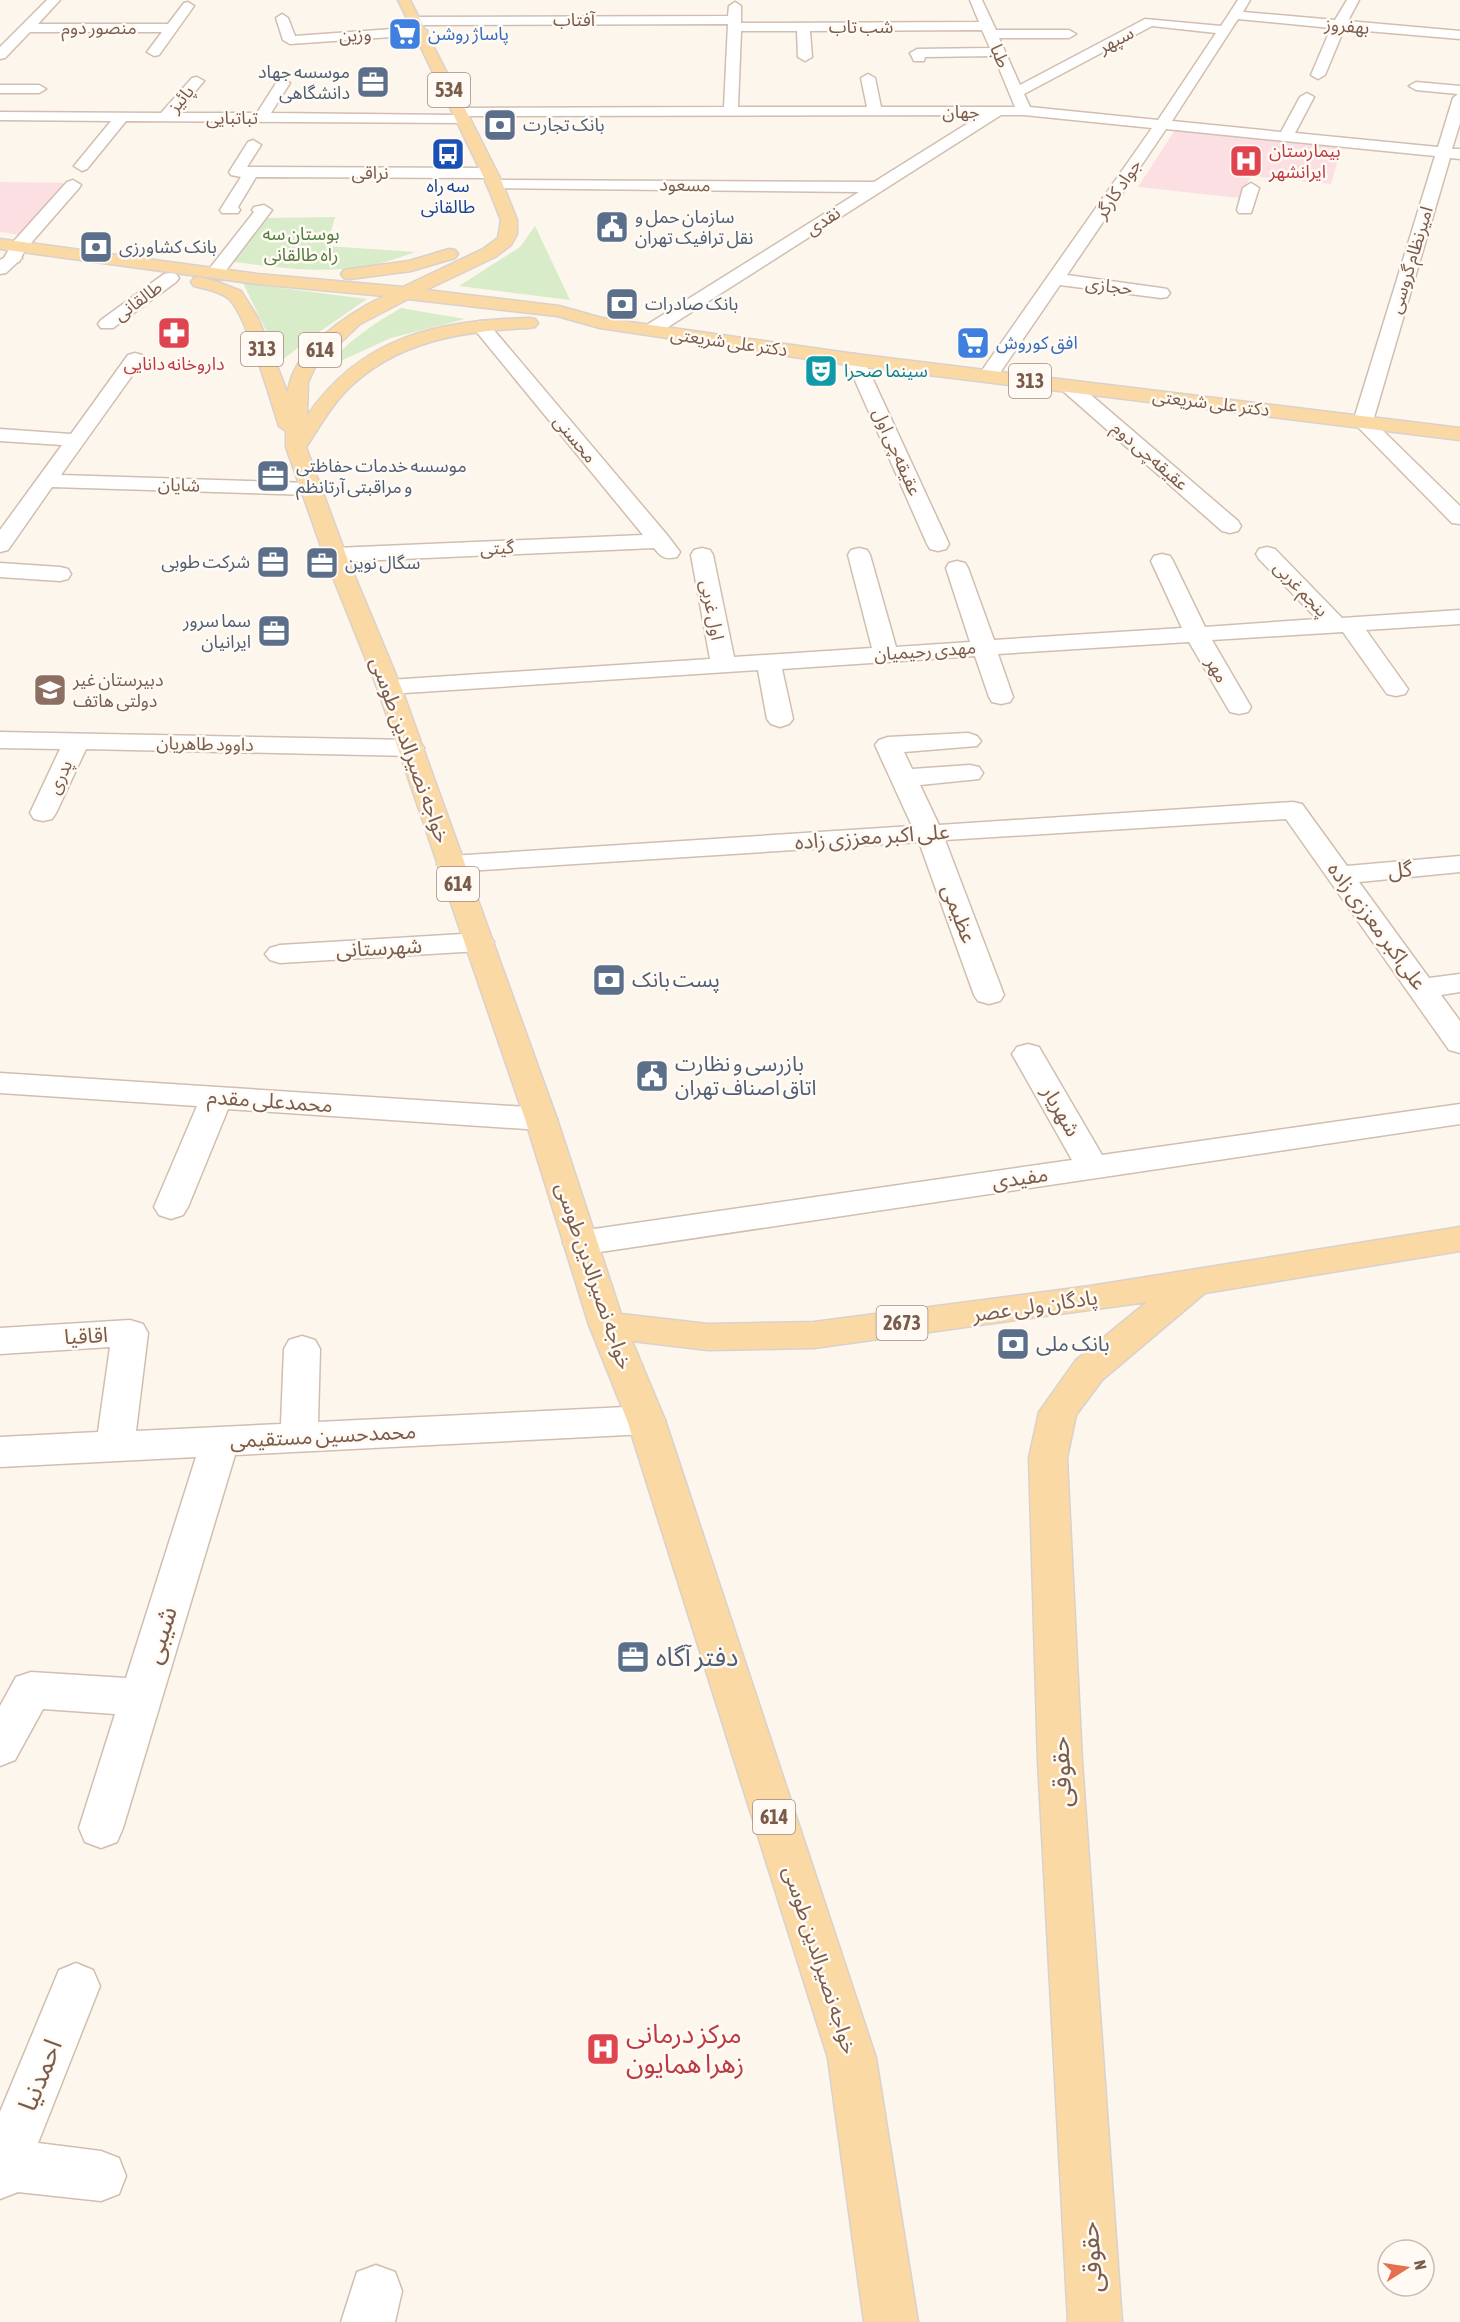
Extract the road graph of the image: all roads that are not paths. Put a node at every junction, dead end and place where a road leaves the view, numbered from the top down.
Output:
1 (54, 0) edge
2 (404, 0) edge
3 (735, 0) edge
4 (976, 0) edge
5 (1244, 0) edge
6 (1353, 0) edge
7 (188, 6) dead end
8 (1234, 15) junction
9 (282, 18) dead end
10 (734, 24) junction
11 (1340, 25) junction
12 (417, 26) junction
13 (803, 27) junction
14 (26, 28) junction
15 (171, 28) junction
16 (989, 30) junction
17 (1224, 30) junction
18 (1069, 34) dead end
19 (1460, 35) edge
20 (154, 52) dead end
21 (999, 52) junction
22 (0, 55) edge
23 (805, 57) dead end
24 (919, 58) dead end
25 (1318, 75) dead end
26 (868, 78) dead end
27 (197, 81) dead end
28 (283, 83) dead end
29 (1416, 86) dead end
30 (0, 89) edge
31 (39, 89) dead end
32 (1460, 90) edge
33 (1016, 93) junction
34 (1307, 97) dead end
35 (1460, 98) edge
36 (1024, 111) junction
37 (731, 112) junction
38 (875, 112) junction
39 (996, 112) junction
40 (0, 116) edge
41 (461, 116) junction
42 (122, 117) junction
43 (165, 117) junction
44 (261, 118) junction
45 (1162, 125) junction
46 (1286, 137) junction
47 (253, 145) dead end
48 (1452, 153) edge
49 (82, 166) dead end
50 (641, 168) dead end
51 (251, 172) junction
52 (492, 178) junction
53 (73, 185) dead end
54 (875, 187) junction
55 (1251, 188) dead end
56 (649, 193) junction
57 (231, 210) dead end
58 (260, 210) dead end
59 (1245, 210) dead end
60 (506, 213) junction
61 (491, 225) dead end
62 (0, 244) edge
63 (464, 246) dead end
64 (8, 258) edge
65 (215, 273) junction
66 (170, 278) junction
67 (257, 279) junction
68 (1057, 279) junction
69 (406, 292) junction
70 (1161, 292) dead end
71 (600, 323) junction
72 (106, 324) dead end
73 (481, 326) junction
74 (651, 330) junction
75 (135, 359) dead end
76 (855, 360) junction
77 (988, 376) junction
78 (1071, 387) junction
79 (1363, 422) junction
80 (1460, 434) edge
81 (0, 435) edge
82 (77, 440) junction
83 (296, 447) junction
84 (47, 481) junction
85 (311, 489) junction
86 (1460, 518) edge
87 (1230, 526) dead end
88 (938, 544) dead end
89 (0, 545) edge
90 (664, 546) joint
91 (1267, 554) dead end
92 (335, 555) junction
93 (702, 555) dead end
94 (859, 555) dead end
95 (1162, 561) dead end
96 (957, 568) dead end
97 (0, 570) edge
98 (60, 574) dead end
99 (1460, 617) edge
100 (1342, 624) junction
101 (1196, 633) junction
102 (984, 647) junction
103 (886, 654) junction
104 (768, 662) junction
105 (723, 665) junction
106 (389, 687) junction
107 (1396, 689) dead end
108 (1001, 697) dead end
109 (1239, 707) dead end
110 (780, 719) dead end
111 (0, 740) edge
112 (77, 741) junction
113 (968, 741) dead end
114 (411, 748) junction
115 (970, 773) dead end
116 (903, 778) junction
117 (1293, 810) joint
118 (43, 813) dead end
119 (929, 833) junction
120 (451, 864) junction
121 (1460, 864) edge
122 (1340, 875) junction
123 (478, 942) junction
124 (280, 954) dead end
125 (1460, 983) edge
126 (1421, 988) junction
127 (989, 995) dead end
128 (1460, 1043) edge
129 (1028, 1054) dead end
130 (0, 1083) edge
131 (217, 1097) junction
132 (1460, 1114) edge
133 (541, 1119) junction
134 (1093, 1168) junction
135 (171, 1208) dead end
136 (1460, 1239) edge
137 (580, 1243) junction
138 (1196, 1282) junction
139 (607, 1324) junction
140 (0, 1341) edge
141 (302, 1349) dead end
142 (646, 1420) junction
143 (299, 1437) junction
144 (220, 1441) junction
145 (115, 1446) junction
146 (0, 1452) edge
147 (141, 1697) junction
148 (0, 1747) edge
149 (101, 1828) dead end
150 (76, 1986) dead end
151 (1, 2167) edge
152 (101, 2176) dead end
153 (891, 2322) edge
154 (1095, 2322) edge

1 - 14 street
2 - 12 main road, 534
3 - 10 street
4 - 16 street, طبا
5 - 8 street, جواد کارگر
6 - 11 street
7 - 15 street
8 - 11 street, بهفروز
8 - 17 street, جواد کارگر
9 - 12 street, وزین
10 - 12 street, آفتاب
10 - 13 street, شب تاب
10 - 37 street
11 - 19 street, بهفروز
11 - 25 street
12 - 41 main road, 534
13 - 16 street, شب تاب
13 - 23 street
14 - 15 street, منصور دوم
14 - 22 street
15 - 20 street
16 - 18 street, شب تاب
16 - 21 street, طبا
17 - 33 street, سپهر
17 - 45 street, جواد کارگر
21 - 24 street
21 - 33 street, طبا
26 - 38 street
27 - 43 street, پائیز
28 - 44 street
29 - 32 street
30 - 31 street
33 - 36 street, طبا
34 - 46 street
35 - 48 street, امیرنظام گروسی
36 - 39 street, جهان
36 - 45 street, جهان
37 - 38 street, جهان
37 - 41 street, جهان
38 - 39 street, جهان
39 - 54 street, نقدی
40 - 42 street, تباتبایی
41 - 44 street, تباتبایی
41 - 52 main road, 534
42 - 43 street, تباتبایی
42 - 49 street
43 - 44 street, تباتبایی
45 - 46 street, جهان
45 - 68 street, جواد کارگر
46 - 48 street, جهان
47 - 51 street
48 - 79 street, امیرنظام گروسی
50 - 56 street
51 - 52 street, نراقی
51 - 57 street
52 - 56 street, مسعود
52 - 60 main road, 534
53 - 64 street
54 - 56 street, مسعود
54 - 74 street, نقدی
55 - 59 street
58 - 65 street
60 - 61 main road
60 - 69 main road, 534
62 - 64 main road, دکتر علی شریعتی / 313
63 - 67 main road
64 - 65 main road, دکتر علی شریعتی / 313
64 - 66 main road, دکتر علی شریعتی / 313
65 - 67 main road, دکتر علی شریعتی / 313
66 - 72 street, طالقانی
66 - 83 main road, دکتر علی شریعتی / 313
67 - 69 main road, دکتر علی شریعتی / 313
68 - 70 street, حجازی
68 - 77 street, جواد کارگر
69 - 71 main road, دکتر علی شریعتی / 313
69 - 83 main road, خواجه نصیرالدین طوسی / 614
71 - 73 main road
71 - 74 main road, دکتر علی شریعتی / 313
73 - 83 main road
73 - 90 street, محسنی
74 - 76 main road, دکتر علی شریعتی / 313
75 - 82 street
76 - 77 main road, دکتر علی شریعتی / 313
76 - 88 street, عقیقه‌چی اول
77 - 78 main road, دکتر علی شریعتی / 313
78 - 79 main road, دکتر علی شریعتی / 313
78 - 87 street, عقیقه‌چی دوم
79 - 80 main road, دکتر علی شریعتی / 313
79 - 86 street
81 - 82 street
82 - 84 street
83 - 85 main road, خواجه نصیرالدین طوسی / 614
84 - 85 street, شایان
84 - 89 street
85 - 92 main road, خواجه نصیرالدین طوسی / 614
90 - 92 street, گیتی
91 - 100 street, پنجم غربی
92 - 106 main road, خواجه نصیرالدین طوسی / 614
93 - 105 street, اول غربی
94 - 103 street
95 - 101 street, مهر
96 - 102 street
97 - 98 street
99 - 100 street, مهدی رحیمیان
100 - 101 street, مهدی رحیمیان
100 - 107 street, پنجم غربی
101 - 102 street, مهدی رحیمیان
101 - 109 street, مهر
102 - 103 street, مهدی رحیمیان
102 - 108 street
103 - 104 street, مهدی رحیمیان
104 - 105 street, مهدی رحیمیان
104 - 110 street
105 - 106 street, مهدی رحیمیان
106 - 114 main road, خواجه نصیرالدین طوسی / 614
111 - 112 street, داوود طاهریان
112 - 114 street, داوود طاهریان
112 - 118 street, پدری
113 - 116 street, عظیمی
114 - 120 main road, خواجه نصیرالدین طوسی / 614
115 - 116 street
116 - 119 street, عظیمی
117 - 119 street, علی اکبر معززی زاده
117 - 122 street, علی‌اکبر معززی زاده
119 - 120 street, علی اکبر معززی زاده
119 - 127 street, عظیمی
120 - 123 main road, خواجه نصیرالدین طوسی / 614
121 - 122 street, گل
122 - 126 street, علی‌اکبر معززی زاده
123 - 124 street, شهرستانی
123 - 133 main road, خواجه نصیرالدین طوسی / 614
125 - 126 street
126 - 128 street, علی‌اکبر معززی زاده
129 - 134 street, شهریار
130 - 131 street, محمدعلی مقدم
131 - 133 street, محمدعلی مقدم
131 - 135 street
132 - 134 street, مفیدی
133 - 137 main road, خواجه نصیرالدین طوسی / 614
134 - 137 street, مفیدی
136 - 138 main road, پادگان ولی عصر / 2673
137 - 139 main road, خواجه نصیرالدین طوسی / 614
138 - 139 main road, پادگان ولی عصر / 2673
138 - 154 main road, حقوقی
139 - 142 main road, خواجه نصیرالدین طوسی / 614
140 - 145 street, اقاقیا
141 - 143 street
142 - 143 street, محمدحسین مستقیمی
142 - 153 main road, خواجه نصیرالدین طوسی / 614
143 - 144 street, محمدحسین مستقیمی
144 - 145 street, محمدحسین مستقیمی
144 - 147 street, شیبی
145 - 146 street, محمدحسین مستقیمی
147 - 148 street
147 - 149 street, شیبی
150 - 151 street, احمدنیا
151 - 152 street

